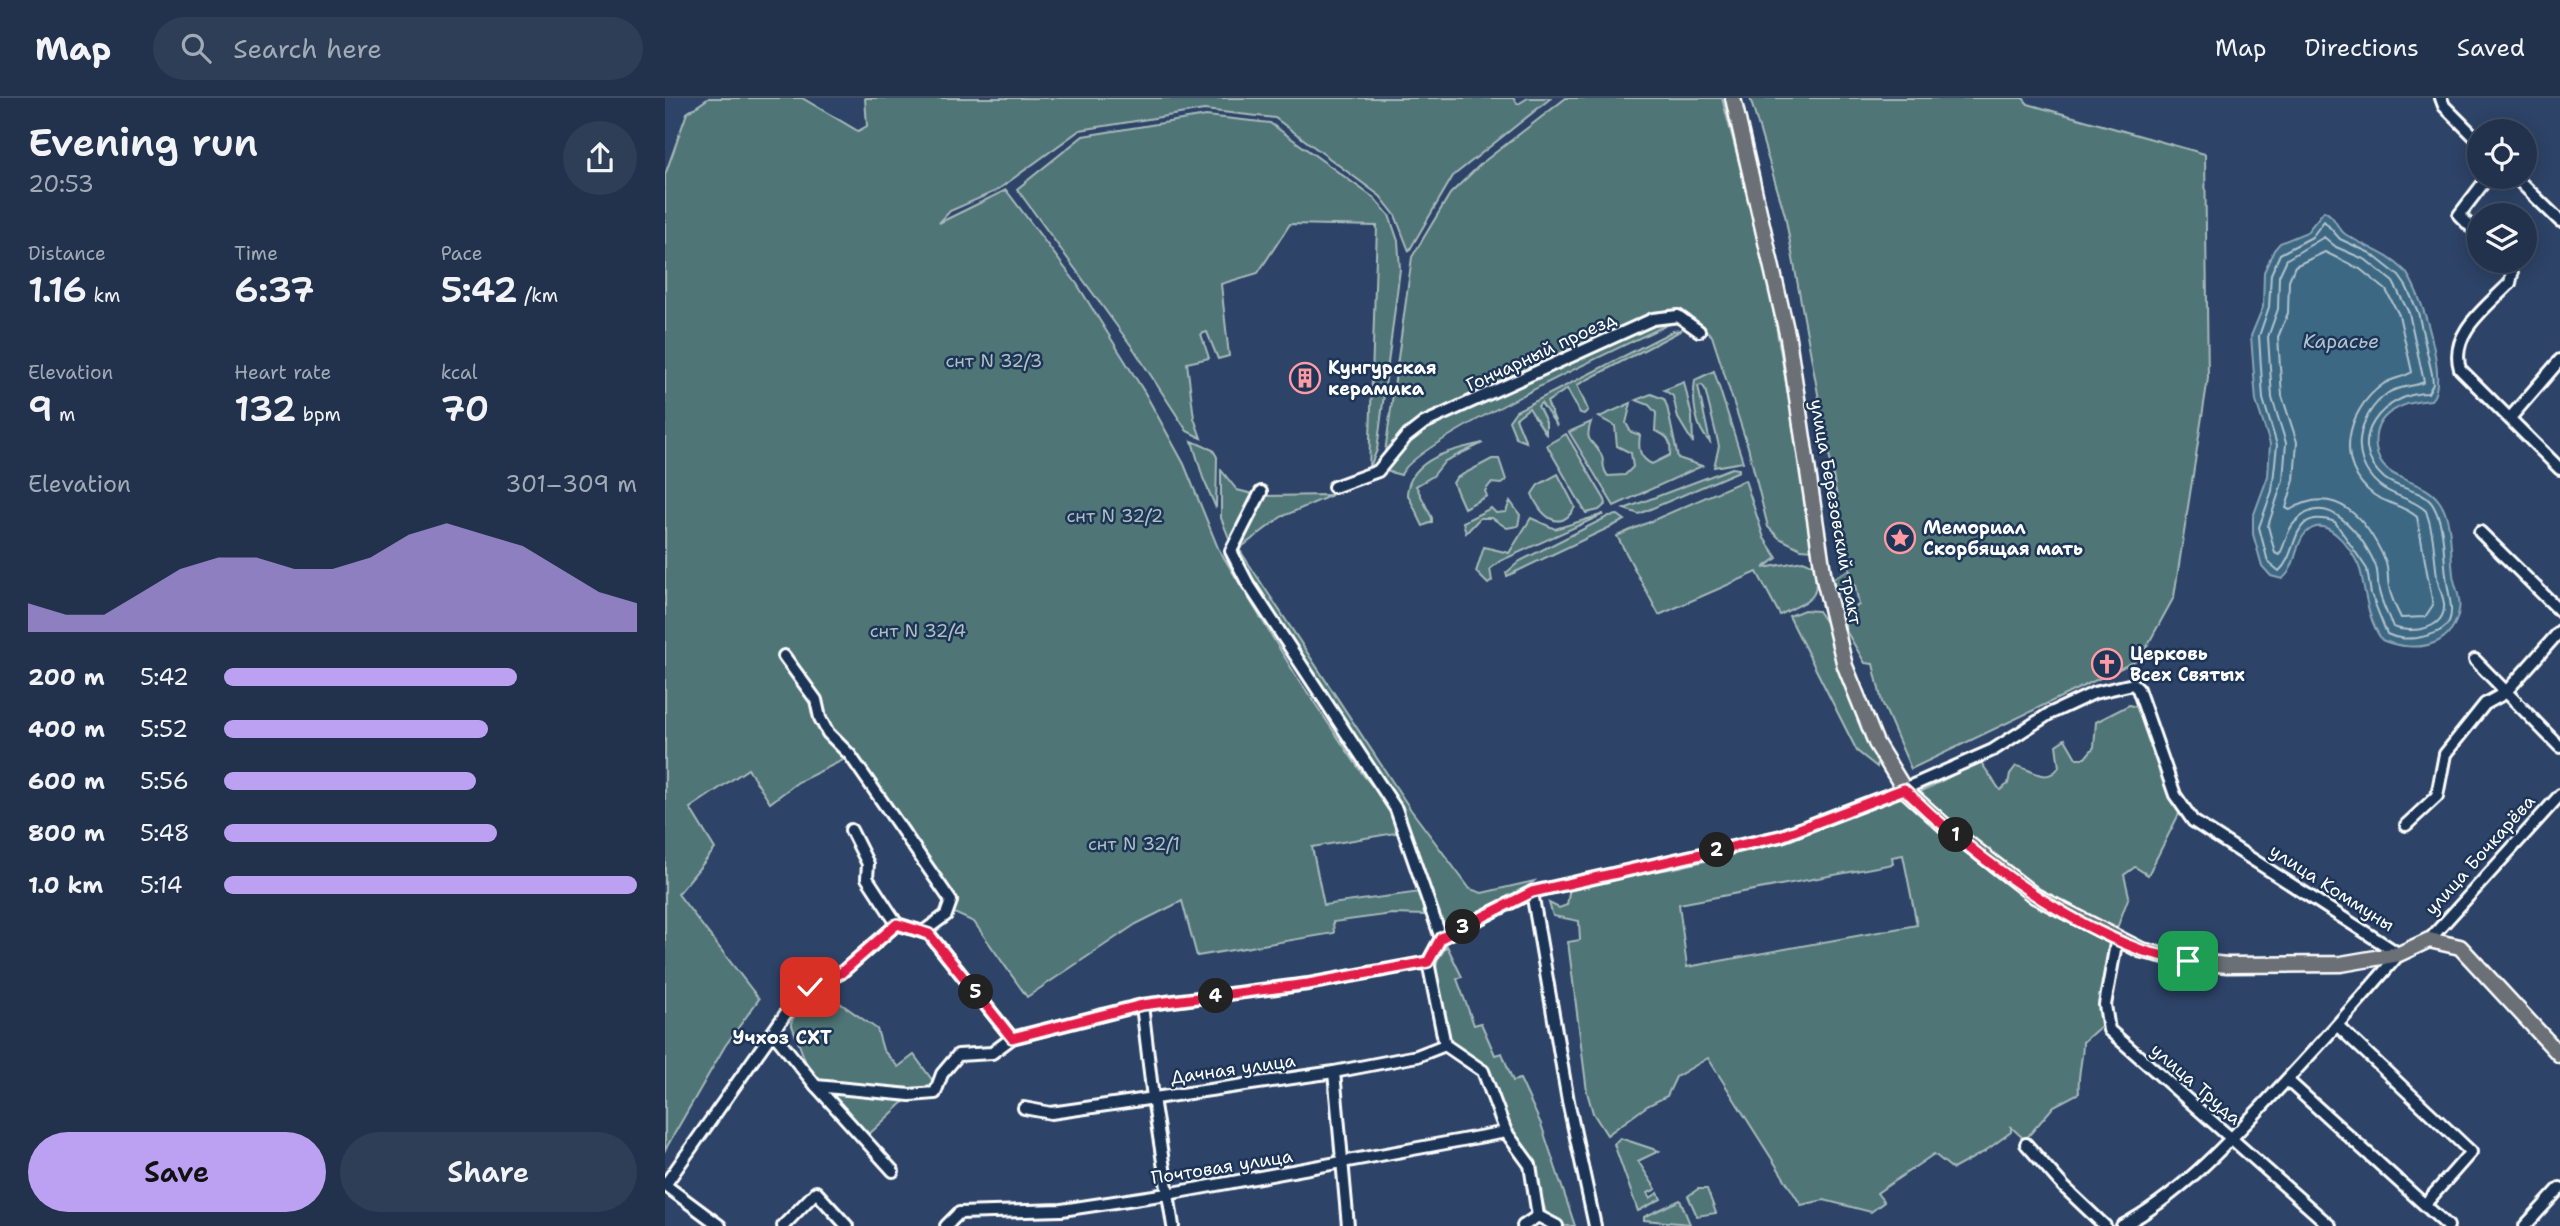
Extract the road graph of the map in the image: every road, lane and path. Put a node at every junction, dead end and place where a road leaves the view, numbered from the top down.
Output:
1 (1733, 98) edge
2 (2441, 98) edge
3 (2467, 129) edge
4 (2479, 189) edge
5 (2527, 189) edge
6 (2468, 203) edge
7 (2467, 205) edge
8 (2560, 221) edge
9 (2467, 223) edge
10 (2511, 273) edge
11 (1699, 331) dead end
12 (2560, 360) edge
13 (2510, 418) junction
14 (2560, 469) edge
15 (1333, 487) dead end
16 (1261, 492) dead end
17 (2480, 532) dead end
18 (2560, 611) edge
19 (2560, 631) edge
20 (784, 656) dead end
21 (2475, 660) dead end
22 (2505, 693) junction
23 (2560, 747) edge
24 (1904, 789) junction
25 (2560, 795) edge
26 (2406, 825) dead end
27 (851, 830) dead end
28 (1532, 892) junction
29 (897, 924) junction
30 (923, 932) junction
31 (2117, 937) junction
32 (1441, 938) junction
33 (2429, 940) junction
34 (2399, 954) junction
35 (1428, 962) junction
36 (1142, 1005) junction
37 (2338, 1026) junction
38 (774, 1034) junction
39 (1012, 1038) junction
40 (1445, 1045) junction
41 (2560, 1055) edge
42 (1334, 1072) junction
43 (2287, 1080) junction
44 (816, 1086) junction
45 (1153, 1098) junction
46 (1024, 1108) dead end
47 (1506, 1132) junction
48 (2232, 1138) junction
49 (2025, 1144) dead end
50 (1343, 1164) junction
51 (893, 1171) dead end
52 (665, 1185) edge
53 (2560, 1188) edge
54 (1167, 1194) junction
55 (2426, 1203) junction
56 (1538, 1216) junction
57 (720, 1226) edge
58 (783, 1226) edge
59 (847, 1226) edge
60 (946, 1226) edge
61 (1173, 1226) edge
62 (1348, 1226) edge
63 (1523, 1226) edge
64 (1557, 1226) edge
65 (1595, 1226) edge
66 (2105, 1226) edge
67 (2122, 1226) edge
68 (2330, 1226) edge
69 (2448, 1226) edge
70 (2525, 1226) edge

1 - 24 main road, улица Березовский тракт
2 - 3 street
4 - 6 street
5 - 8 street
7 - 9 street
10 - 13 street
11 - 15 street, Гончарный проезд
12 - 13 street
13 - 14 street
16 - 32 street
17 - 18 street
19 - 22 street
20 - 30 street
21 - 22 street
22 - 23 street
22 - 26 street
24 - 28 street
24 - 31 main road, улица Березовский тракт
24 - 34 street, улица Коммуны
25 - 33 street, улица Бочкарёва
27 - 29 street
28 - 32 street
28 - 65 street
29 - 30 street
29 - 38 street
30 - 39 street
31 - 34 main road, улица Коммуны
31 - 48 street, улица Труда
32 - 35 street
33 - 34 main road, улица Бочкарёва
33 - 41 main road
34 - 37 street, улица Бочкарёва
35 - 36 street
35 - 40 street
36 - 39 street
36 - 45 street
37 - 43 street, улица Бочкарёва
37 - 55 street
38 - 44 street
38 - 52 street
39 - 44 street
40 - 42 street, Дачная улица
40 - 47 street
42 - 45 street, Дачная улица
42 - 50 street
43 - 48 street, улица Бочкарёва
43 - 55 street
44 - 51 street
45 - 46 street, Дачная улица
45 - 54 street
47 - 50 street, Почтовая улица
47 - 56 street
48 - 67 street, улица Бочкарёва
48 - 68 street, улица Труда
49 - 66 street
50 - 54 street, Почтовая улица
50 - 62 street
52 - 57 street
53 - 70 street
54 - 60 street, Почтовая улица
54 - 61 street
55 - 69 street
56 - 63 street
56 - 64 street
58 - 59 street

